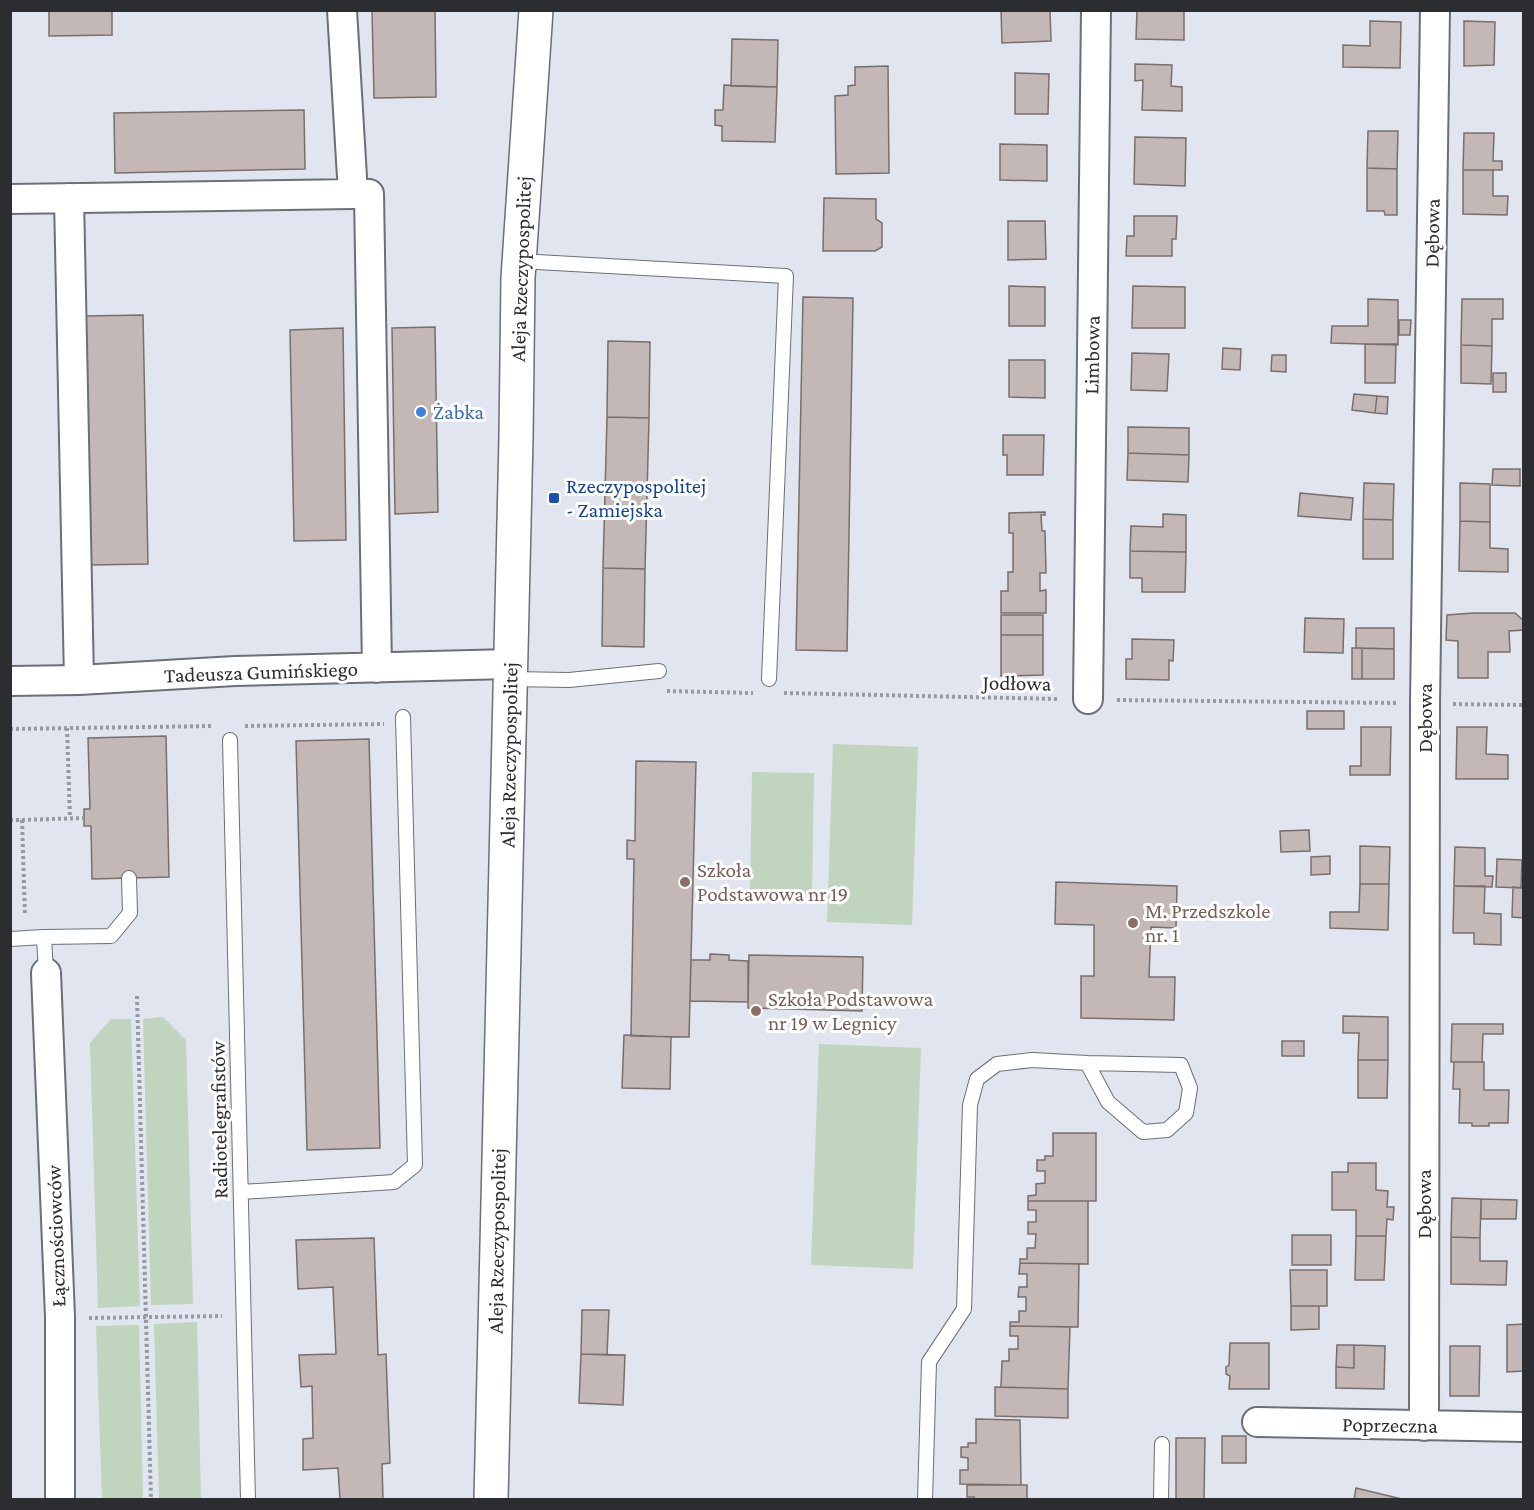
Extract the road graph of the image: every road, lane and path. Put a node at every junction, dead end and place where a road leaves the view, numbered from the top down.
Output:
1 (342, 10) edge
2 (536, 10) edge
3 (1096, 10) edge
4 (1435, 10) edge
5 (353, 194) junction
6 (69, 198) junction
7 (10, 199) edge
8 (519, 261) junction
9 (377, 668) junction
10 (511, 671) junction
11 (659, 671) dead end
12 (768, 679) dead end
13 (79, 680) junction
14 (10, 681) edge
15 (663, 691) dead end
16 (758, 693) dead end
17 (781, 693) dead end
18 (1088, 699) junction
19 (1425, 703) junction
20 (1524, 705) edge
21 (403, 720) joint
22 (221, 726) dead end
23 (67, 728) junction
24 (10, 729) edge
25 (231, 733) joint
26 (70, 818) junction
27 (84, 818) dead end
28 (10, 820) edge
29 (22, 820) junction
30 (129, 878) dead end
31 (45, 937) junction
32 (26, 938) junction
33 (10, 939) edge
34 (46, 973) joint
35 (137, 996) dead end
36 (1087, 1063) junction
37 (241, 1192) junction
38 (244, 1316) junction
39 (60, 1317) junction
40 (145, 1318) junction
41 (1257, 1422) dead end
42 (1424, 1426) junction
43 (1524, 1427) edge
44 (1162, 1444) dead end
45 (60, 1500) edge
46 (151, 1500) edge
47 (248, 1500) edge
48 (491, 1500) edge
49 (925, 1500) edge
50 (1161, 1500) edge

1 - 5 street
2 - 8 street, Aleja Rzeczypospolitej
3 - 18 street, Limbowa
4 - 19 street, Dębowa
5 - 6 street
5 - 9 street
6 - 7 street
6 - 13 street
8 - 10 street, Aleja Rzeczypospolitej
8 - 12 lane
9 - 10 street, Tadeusza Gumińskiego
9 - 13 street, Tadeusza Gumińskiego
10 - 11 lane
10 - 48 street, Aleja Rzeczypospolitej
13 - 14 street, Tadeusza Gumińskiego
15 - 16 path
17 - 18 path, Jodłowa
18 - 19 path, Jodłowa
19 - 20 path, Jodłowa
19 - 42 street, Dębowa
21 - 25 path
21 - 37 lane
22 - 23 path
23 - 24 path
23 - 26 path
25 - 37 lane, Radiotelegrafistów
26 - 27 path
26 - 29 path
28 - 29 path
29 - 32 path
30 - 31 lane
31 - 32 lane
31 - 34 lane
32 - 33 lane
34 - 39 street, Łącznościowców
35 - 40 path
36 - 36 lane
36 - 49 lane
37 - 38 lane, Radiotelegrafistów
38 - 40 path
38 - 47 lane, Radiotelegrafistów
39 - 40 path
39 - 45 street, Łącznościowców
40 - 46 path
41 - 42 street, Poprzeczna
42 - 43 street, Poprzeczna
44 - 50 lane

